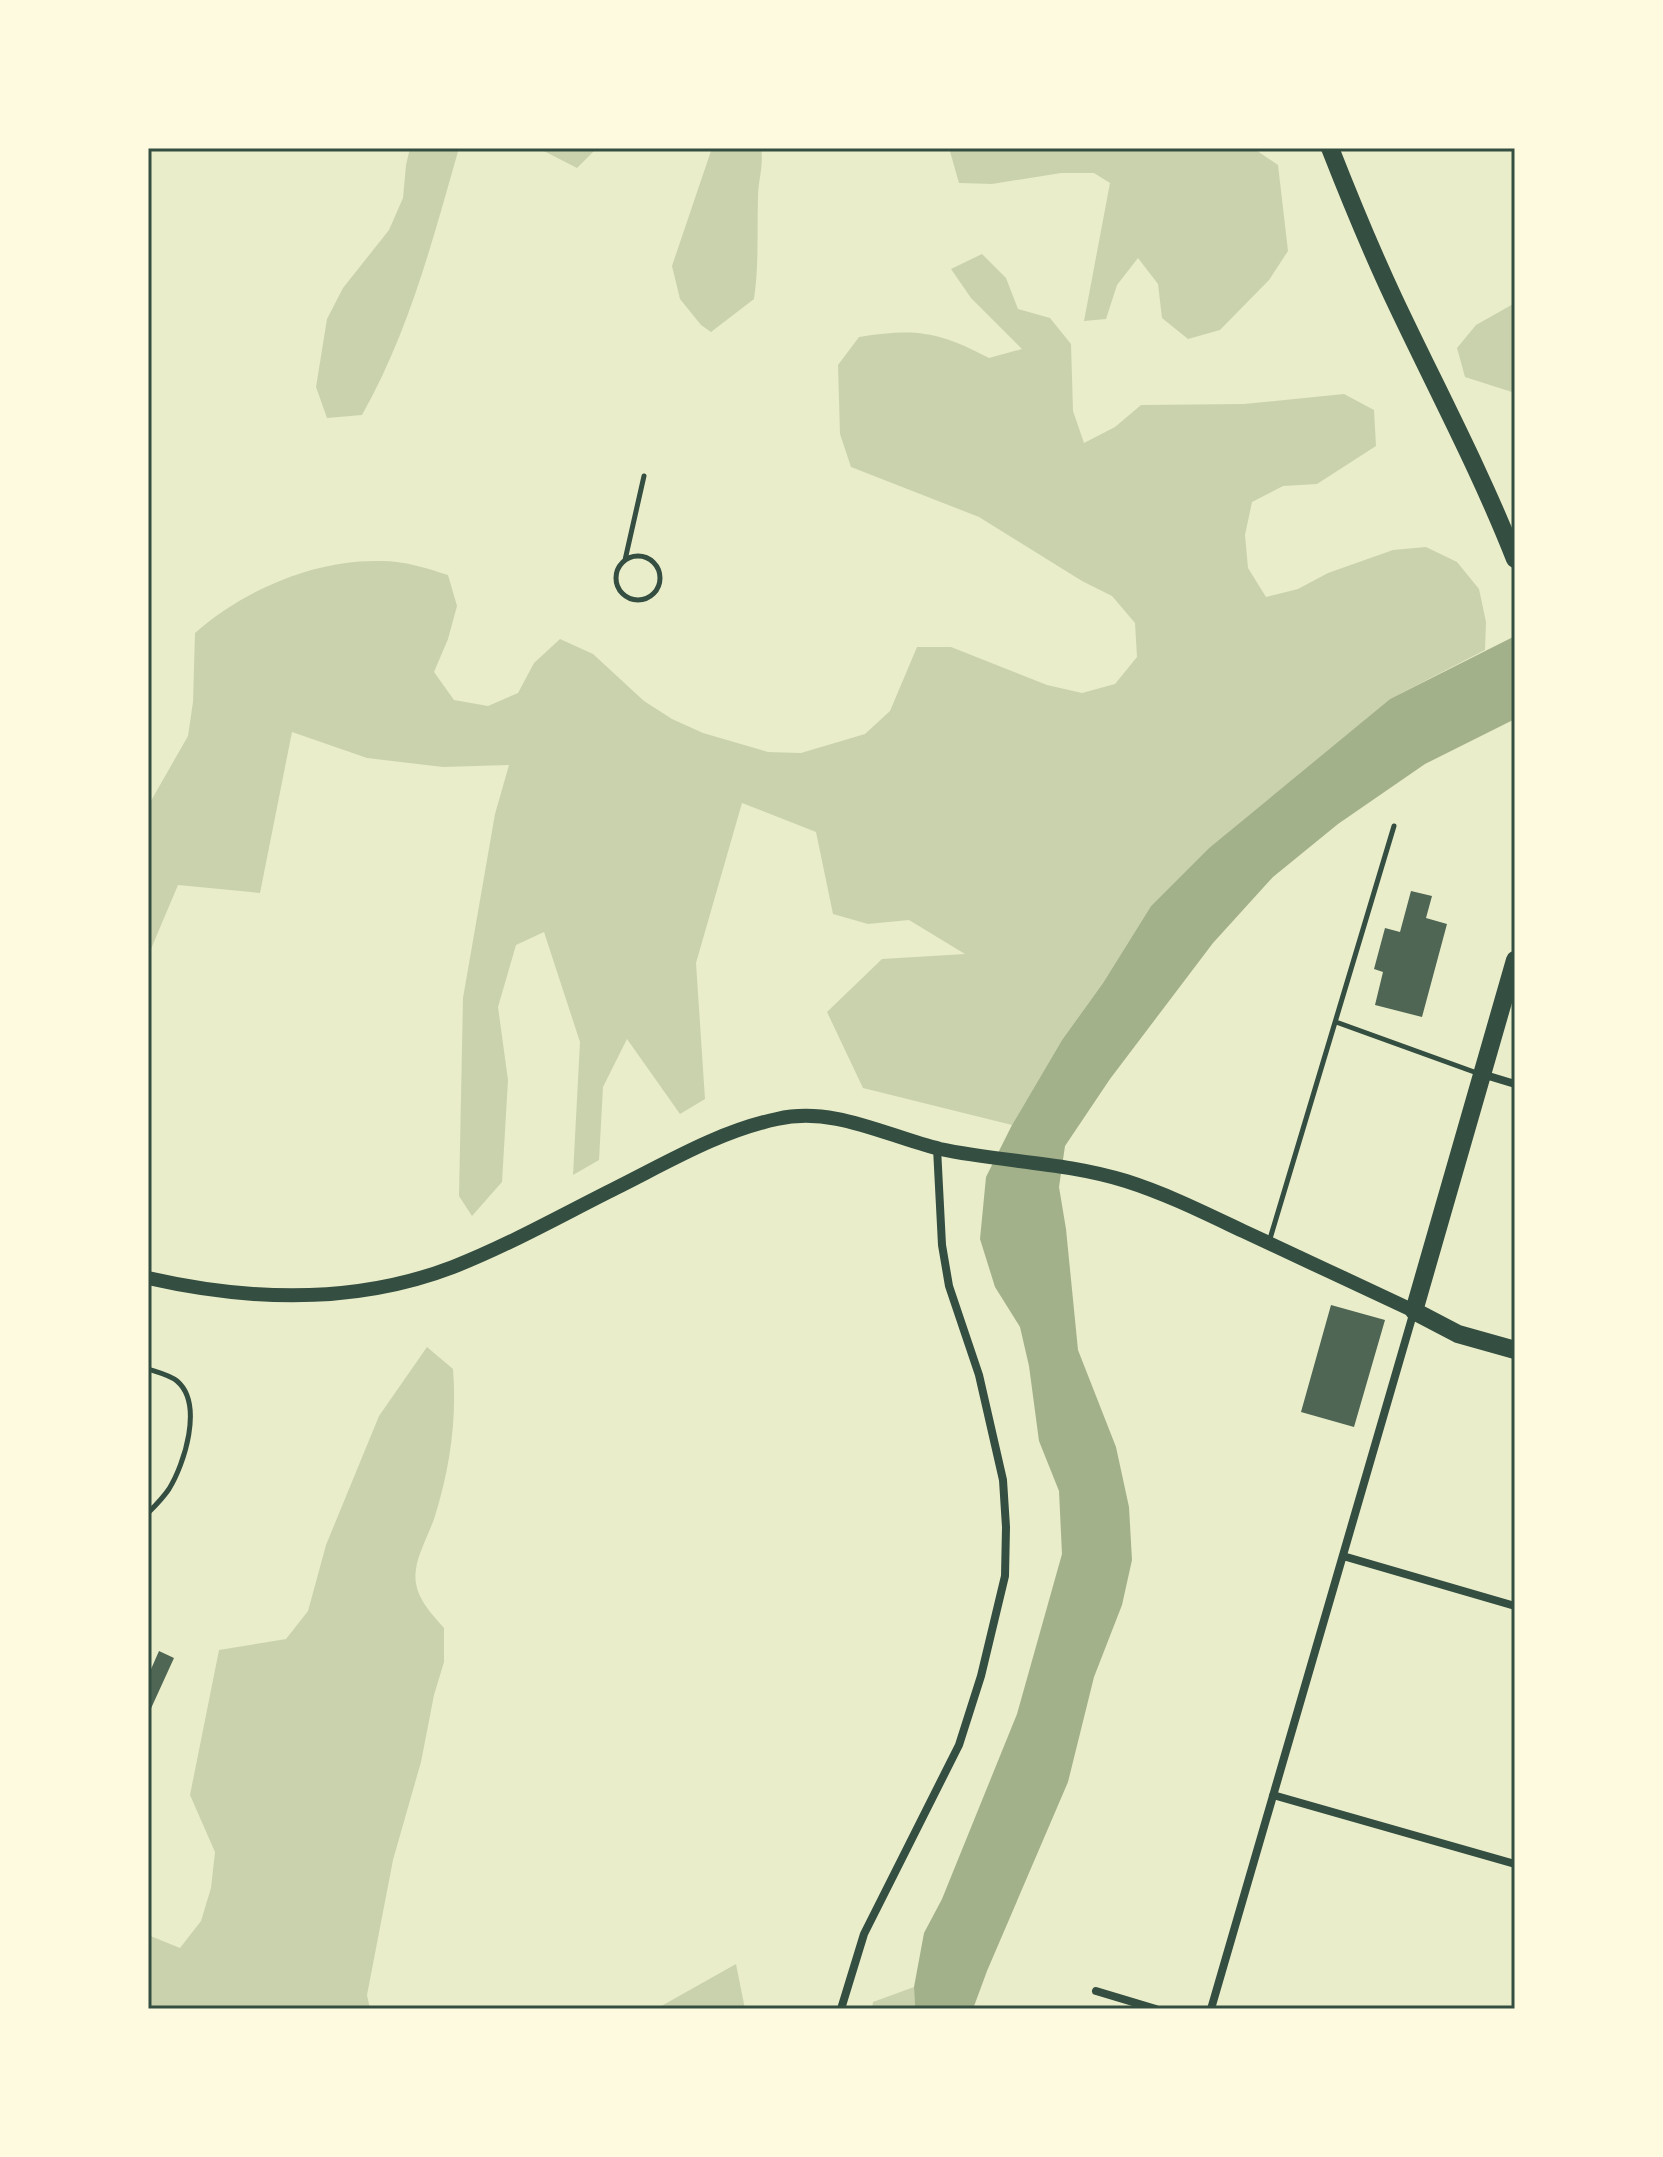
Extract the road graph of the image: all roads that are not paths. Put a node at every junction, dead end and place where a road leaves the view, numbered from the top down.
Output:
1 (1330, 148) edge
2 (644, 476) dead end
3 (1515, 559) edge
4 (625, 560) junction
5 (1394, 826) dead end
6 (1515, 960) edge
7 (1336, 1022) junction
8 (1482, 1074) junction
9 (1515, 1084) edge
10 (937, 1148) junction
11 (1269, 1243) junction
12 (148, 1278) edge
13 (1414, 1311) junction
14 (1515, 1350) edge
15 (148, 1369) edge
16 (148, 1513) edge
17 (1343, 1556) junction
18 (1515, 1606) edge
19 (1273, 1795) junction
20 (1515, 1864) edge
21 (1096, 1991) dead end
22 (841, 2009) edge
23 (1156, 2009) edge
24 (1211, 2009) edge

1 - 3 main road
2 - 4 lane
4 - 4 lane
5 - 7 lane
6 - 8 main road
7 - 8 lane
7 - 11 lane
8 - 9 street
8 - 13 main road
10 - 11 street
10 - 12 street
10 - 22 street
11 - 13 street
13 - 14 main road
13 - 17 street
15 - 16 lane
17 - 18 street
17 - 19 street
19 - 20 street
19 - 24 street
21 - 23 street

